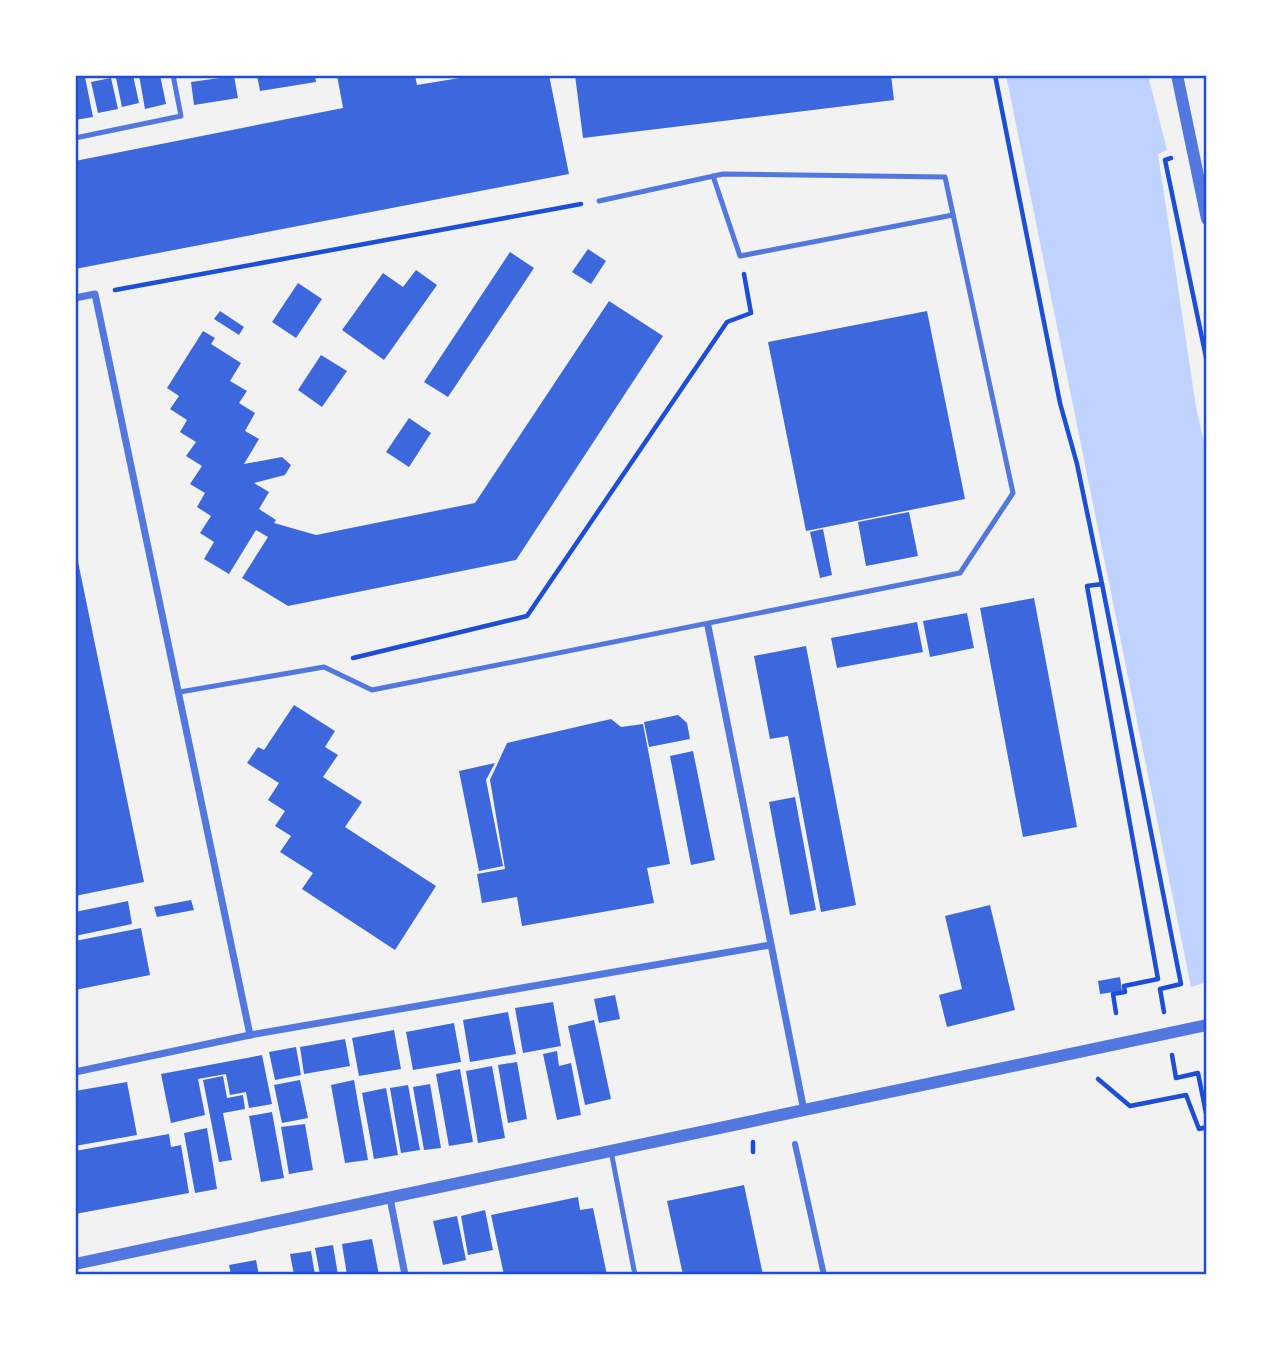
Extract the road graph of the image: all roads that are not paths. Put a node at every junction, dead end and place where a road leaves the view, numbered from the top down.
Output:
1 (173, 75) edge
2 (1177, 75) edge
3 (75, 138) edge
4 (713, 176) junction
5 (599, 201) road end
6 (953, 215) junction
7 (1207, 219) edge
8 (75, 298) edge
9 (708, 626) junction
10 (180, 692) junction
11 (770, 946) junction
12 (1207, 1025) edge
13 (250, 1035) junction
14 (75, 1072) edge
15 (804, 1111) junction
16 (795, 1144) dead end
17 (611, 1151) junction
18 (390, 1198) junction
19 (75, 1264) edge
20 (405, 1275) edge
21 (635, 1275) edge
22 (824, 1275) edge

1 - 3 lane
2 - 7 street
4 - 5 lane
4 - 6 lane
4 - 6 lane
6 - 9 lane
8 - 10 street
9 - 10 lane
9 - 11 street
10 - 13 street
11 - 13 street
11 - 15 street
12 - 15 street
13 - 14 street
15 - 17 street
16 - 22 street
17 - 18 street
17 - 21 lane
18 - 19 street
18 - 20 street

